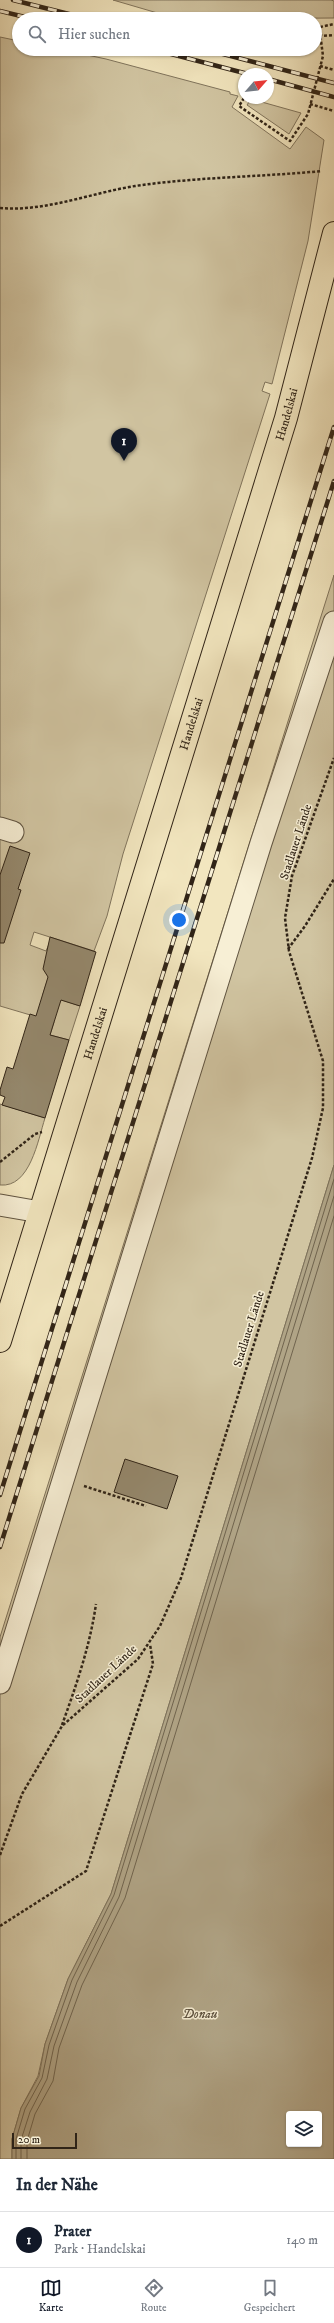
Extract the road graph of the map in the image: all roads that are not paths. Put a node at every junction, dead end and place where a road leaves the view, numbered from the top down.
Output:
1 (334, 233) edge
2 (334, 622) edge
3 (0, 1205) edge
4 (40, 1212) junction
5 (0, 1341) edge
6 (0, 1684) edge

1 - 4 main road, Handelskai
2 - 6 street
3 - 4 street
4 - 5 main road, Handelskai

